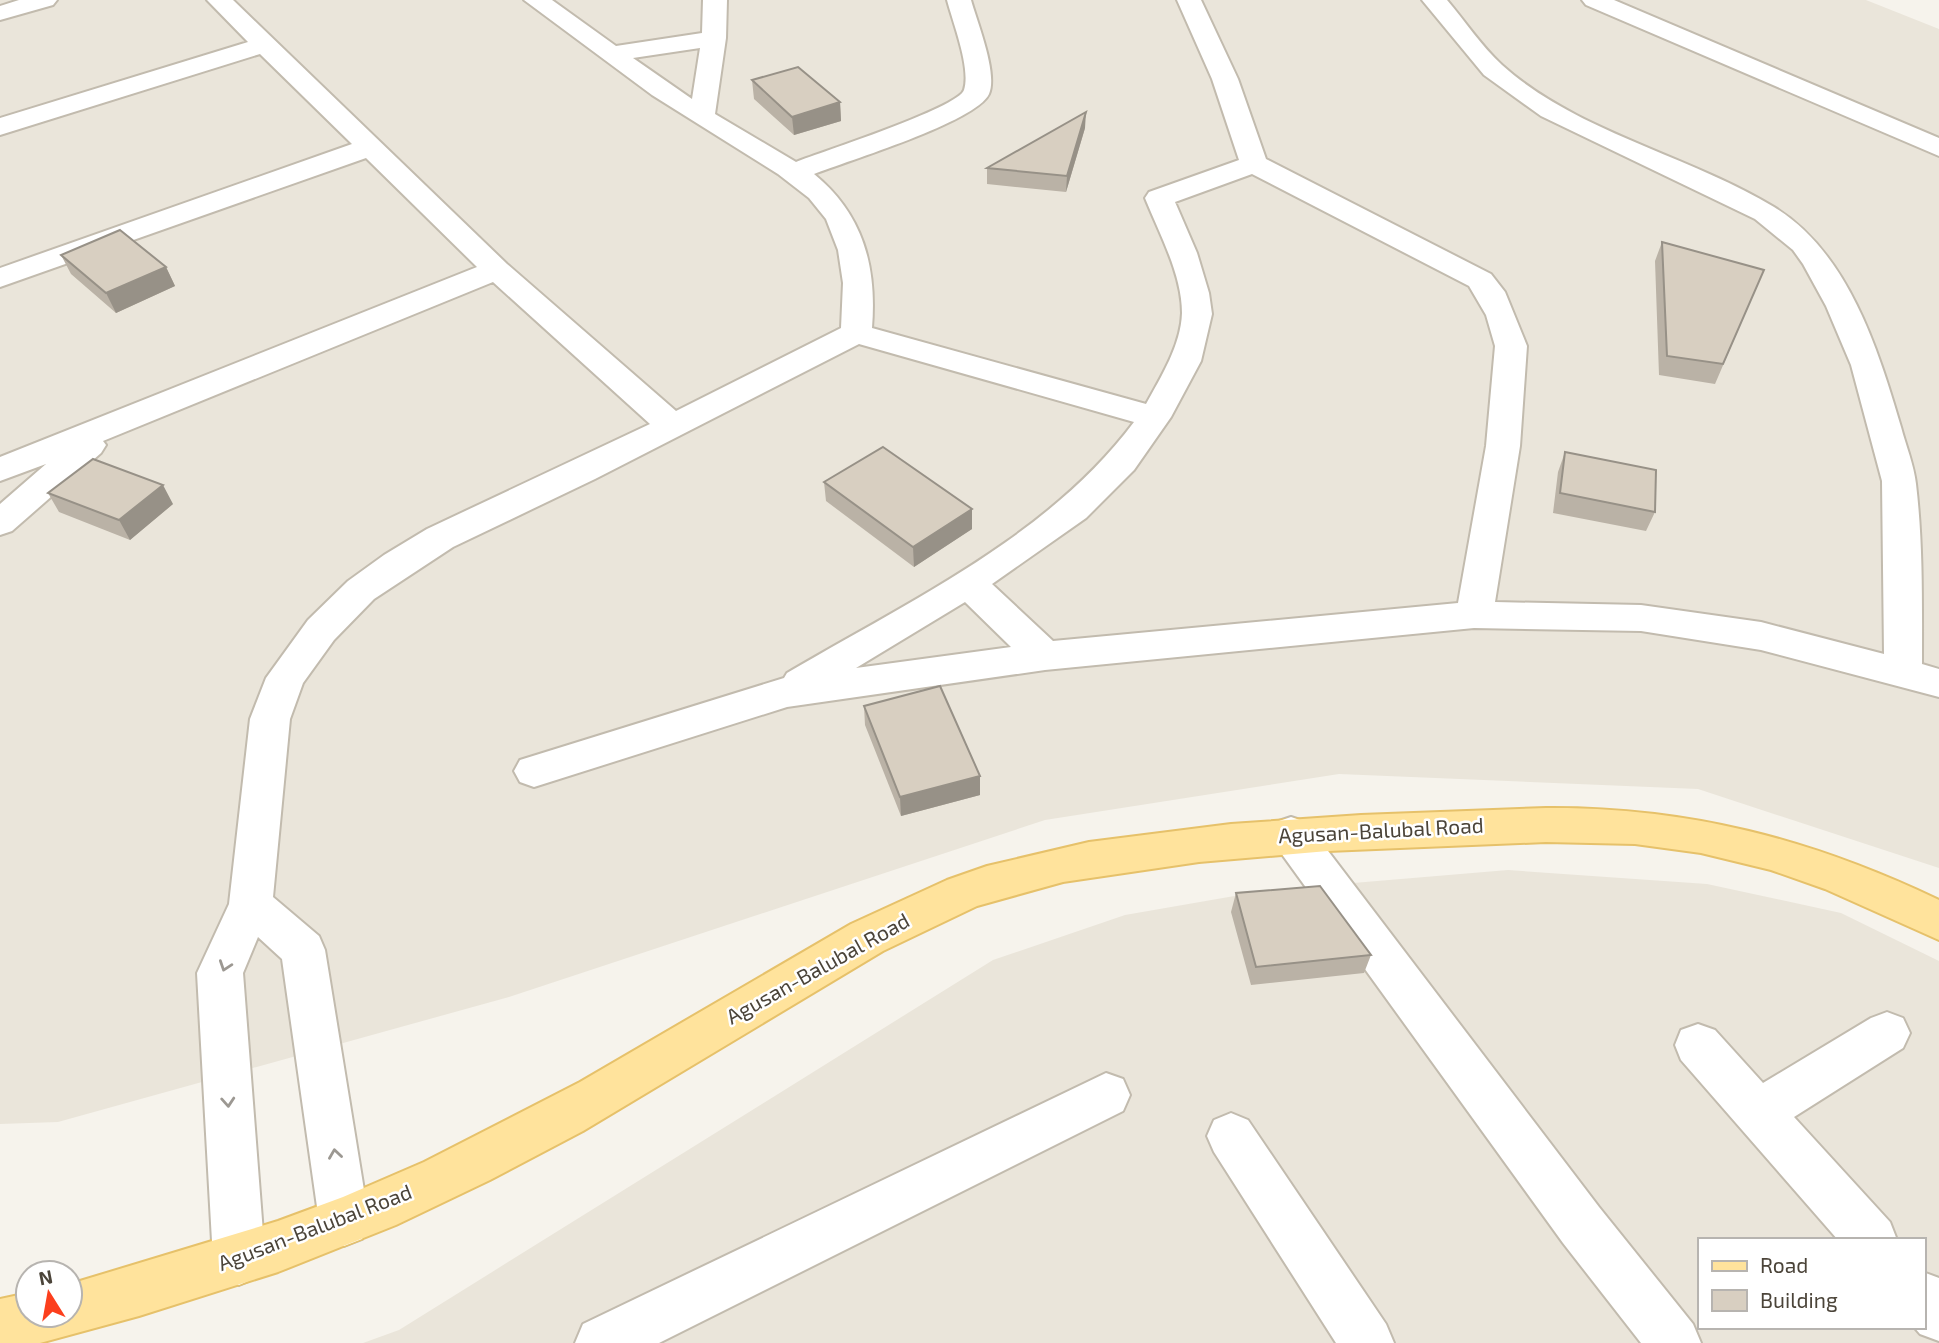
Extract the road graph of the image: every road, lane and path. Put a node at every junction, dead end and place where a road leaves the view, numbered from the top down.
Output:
1 (45, 0) edge
2 (219, 0) edge
3 (536, 0) edge
4 (715, 0) edge
5 (959, 0) edge
6 (1189, 0) edge
7 (1434, 0) edge
8 (1594, 0) edge
9 (0, 13) edge
10 (714, 38) junction
11 (264, 44) junction
12 (614, 54) junction
13 (702, 117) junction
14 (0, 127) edge
15 (1938, 146) edge
16 (368, 148) junction
17 (1254, 164) junction
18 (793, 172) junction
19 (496, 270) junction
20 (0, 278) edge
21 (856, 333) junction
22 (1154, 417) junction
23 (112, 425) junction
24 (673, 426) junction
25 (0, 470) edge
26 (0, 523) edge
27 (968, 583) junction
28 (1474, 615) junction
29 (1045, 656) junction
30 (1903, 673) junction
31 (1939, 683) edge
32 (787, 692) junction
33 (534, 771) dead end
34 (1291, 834) junction
35 (251, 904) junction
36 (1939, 920) edge
37 (1887, 1033) dead end
38 (1698, 1045) dead end
39 (1106, 1094) dead end
40 (1759, 1112) junction
41 (1231, 1136) dead end
42 (344, 1222) junction
43 (1870, 1238) edge
44 (239, 1259) junction
45 (1925, 1300) edge
46 (84, 1306) edge
47 (1939, 1315) edge
48 (603, 1343) edge
49 (1367, 1343) edge
50 (1674, 1343) edge

1 - 9 street
2 - 11 street
3 - 12 street
4 - 10 street
5 - 18 street
6 - 17 street
7 - 30 street
8 - 15 street
10 - 12 street
10 - 13 street
11 - 14 street
11 - 16 street
12 - 13 street
13 - 18 street
16 - 19 street
16 - 20 street
17 - 22 street
17 - 28 street
18 - 21 street
19 - 23 street
19 - 24 street
21 - 22 street
21 - 24 street
22 - 27 street
23 - 25 street
23 - 26 street
24 - 35 street
27 - 29 street
27 - 32 street
28 - 29 street
28 - 30 street
29 - 32 street
30 - 31 street
32 - 33 street
34 - 36 main road, Agusan-Balubal Road
34 - 42 main road, Agusan-Balubal Road
34 - 50 street
42 -> 35 street
35 -> 44 street
37 - 40 street
38 - 40 street
39 - 48 street
40 - 43 street
41 - 49 street
42 - 44 main road, Agusan-Balubal Road
44 - 46 main road, Agusan-Balubal Road
45 - 47 street

